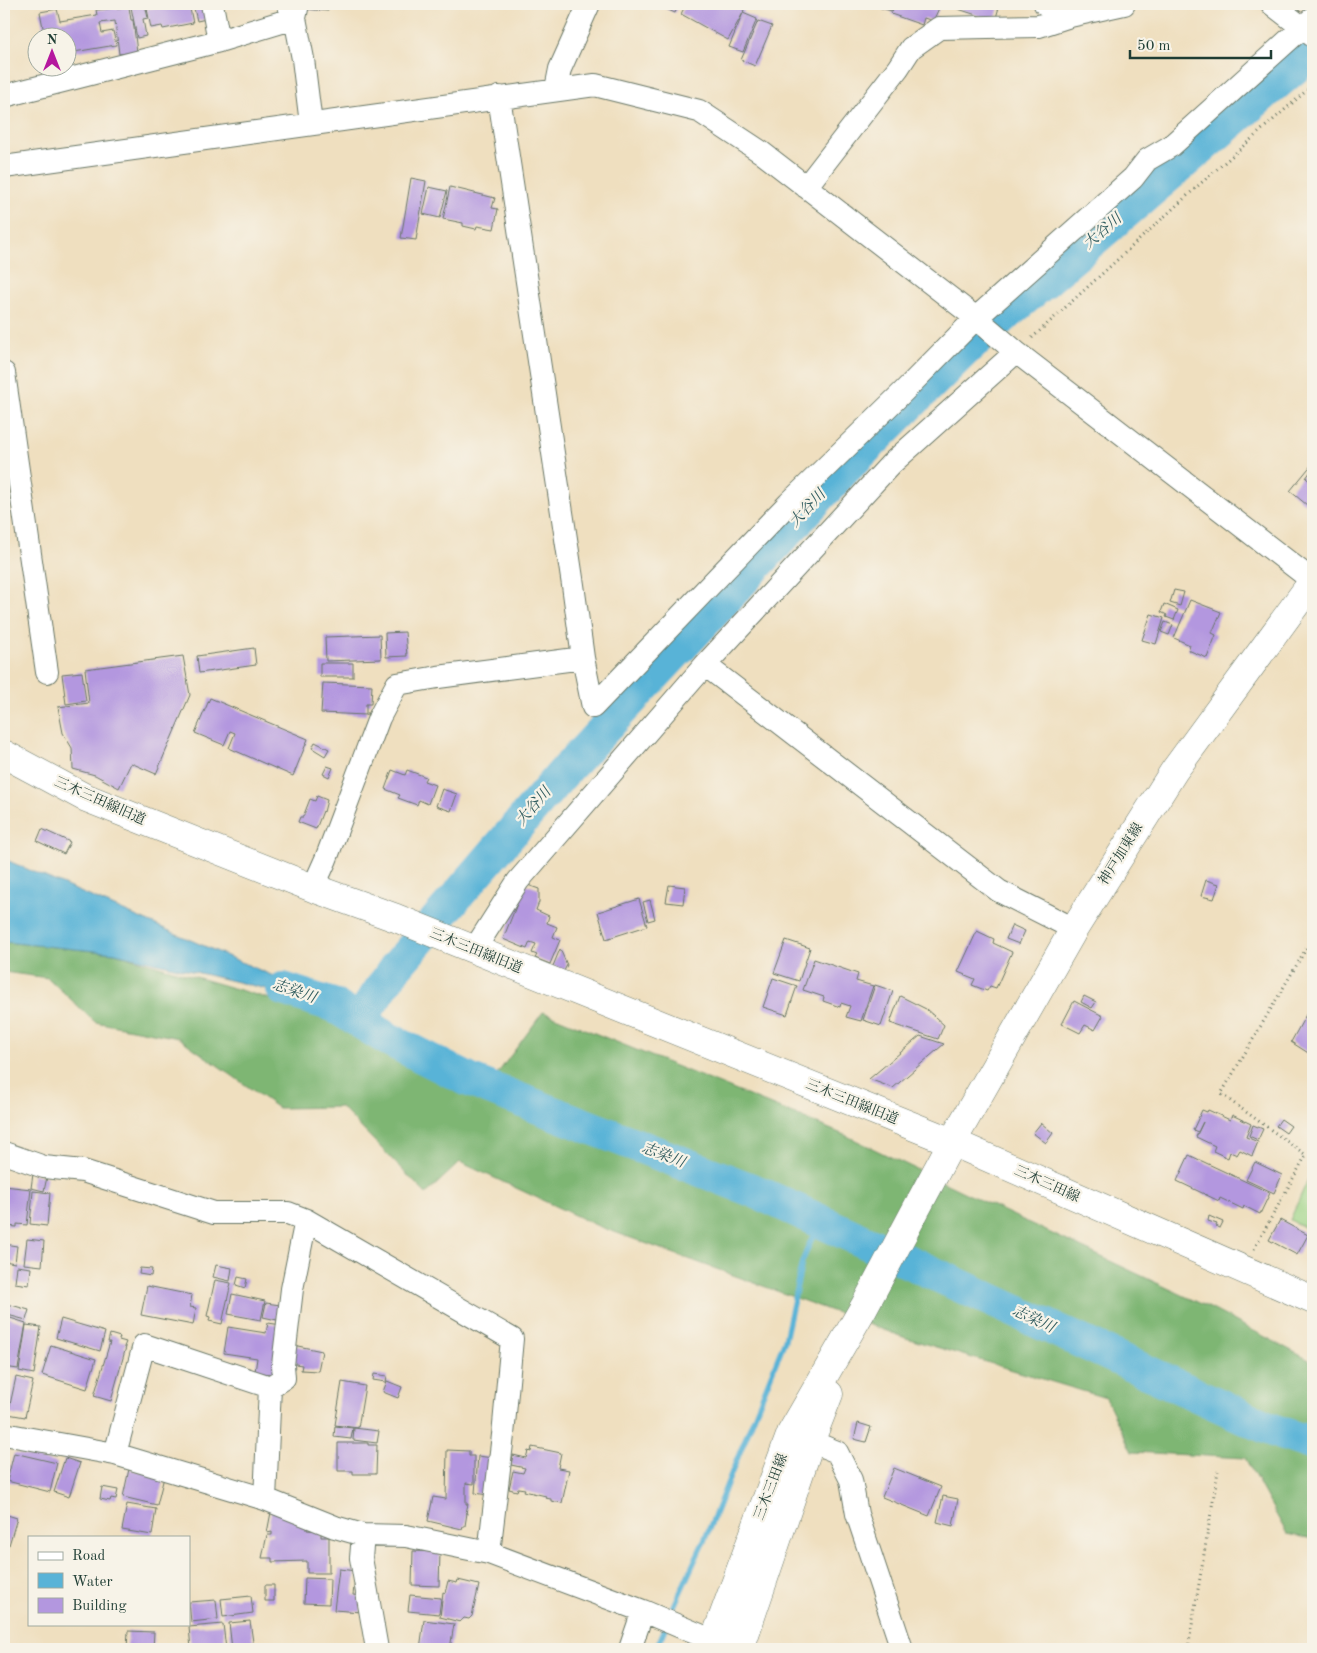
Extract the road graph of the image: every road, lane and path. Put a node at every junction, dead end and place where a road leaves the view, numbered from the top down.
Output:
1 (212, 4) edge
2 (589, 4) edge
3 (1045, 4) edge
4 (1124, 4) edge
5 (1272, 4) edge
6 (294, 9) edge
7 (1070, 16) junction
8 (1309, 28) edge
9 (219, 41) junction
10 (1313, 85) edge
11 (556, 89) junction
12 (4, 96) edge
13 (499, 97) junction
14 (311, 124) junction
15 (4, 167) edge
16 (806, 187) junction
17 (976, 318) junction
18 (1016, 352) junction
19 (4, 373) edge
20 (1313, 581) edge
21 (583, 658) junction
22 (705, 665) junction
23 (47, 672) dead end
24 (4, 754) edge
25 (313, 888) junction
26 (1074, 929) junction
27 (1313, 937) edge
28 (474, 950) junction
29 (952, 1142) junction
30 (4, 1153) edge
31 (306, 1220) junction
32 (1243, 1270) junction
33 (1313, 1300) edge
34 (270, 1387) junction
35 (4, 1434) edge
36 (801, 1437) junction
37 (115, 1454) junction
38 (1218, 1471) dead end
39 (265, 1499) junction
40 (363, 1535) junction
41 (489, 1553) junction
42 (648, 1613) junction
43 (719, 1647) edge
44 (377, 1649) edge
45 (630, 1649) edge
46 (740, 1649) edge
47 (902, 1649) edge
48 (1188, 1649) edge

1 - 9 street
2 - 11 street
3 - 7 street
4 - 7 street
5 - 8 street
6 - 9 street
6 - 14 street
7 - 16 street
8 - 17 street
9 - 12 street
10 - 18 path
11 - 13 street
11 - 16 street
13 - 14 street
13 - 21 street
14 - 15 street
16 - 17 street
17 - 18 street
17 - 21 street
18 - 20 street
18 - 22 street
19 - 23 street
20 - 26 main road, 神戸加東線
21 - 25 street
22 - 26 street
22 - 28 street
24 - 25 main road, 三木三田線旧道
25 - 28 main road, 三木三田線旧道
26 - 29 main road, 神戸加東線
27 - 32 path
28 - 29 main road, 三木三田線旧道
29 - 32 main road, 三木三田線
29 - 36 main road, 三木三田線
30 - 31 street
31 - 34 street
31 - 41 street
32 - 33 main road, 三木三田線
34 - 37 street
34 - 39 street
35 - 37 street
36 - 43 main road, 三木三田線
36 - 46 main road, 三木三田線
36 - 47 street
37 - 39 street
38 - 48 path
39 - 40 street
40 - 41 street
40 - 44 street
41 - 42 street
42 - 43 street
42 - 45 street

